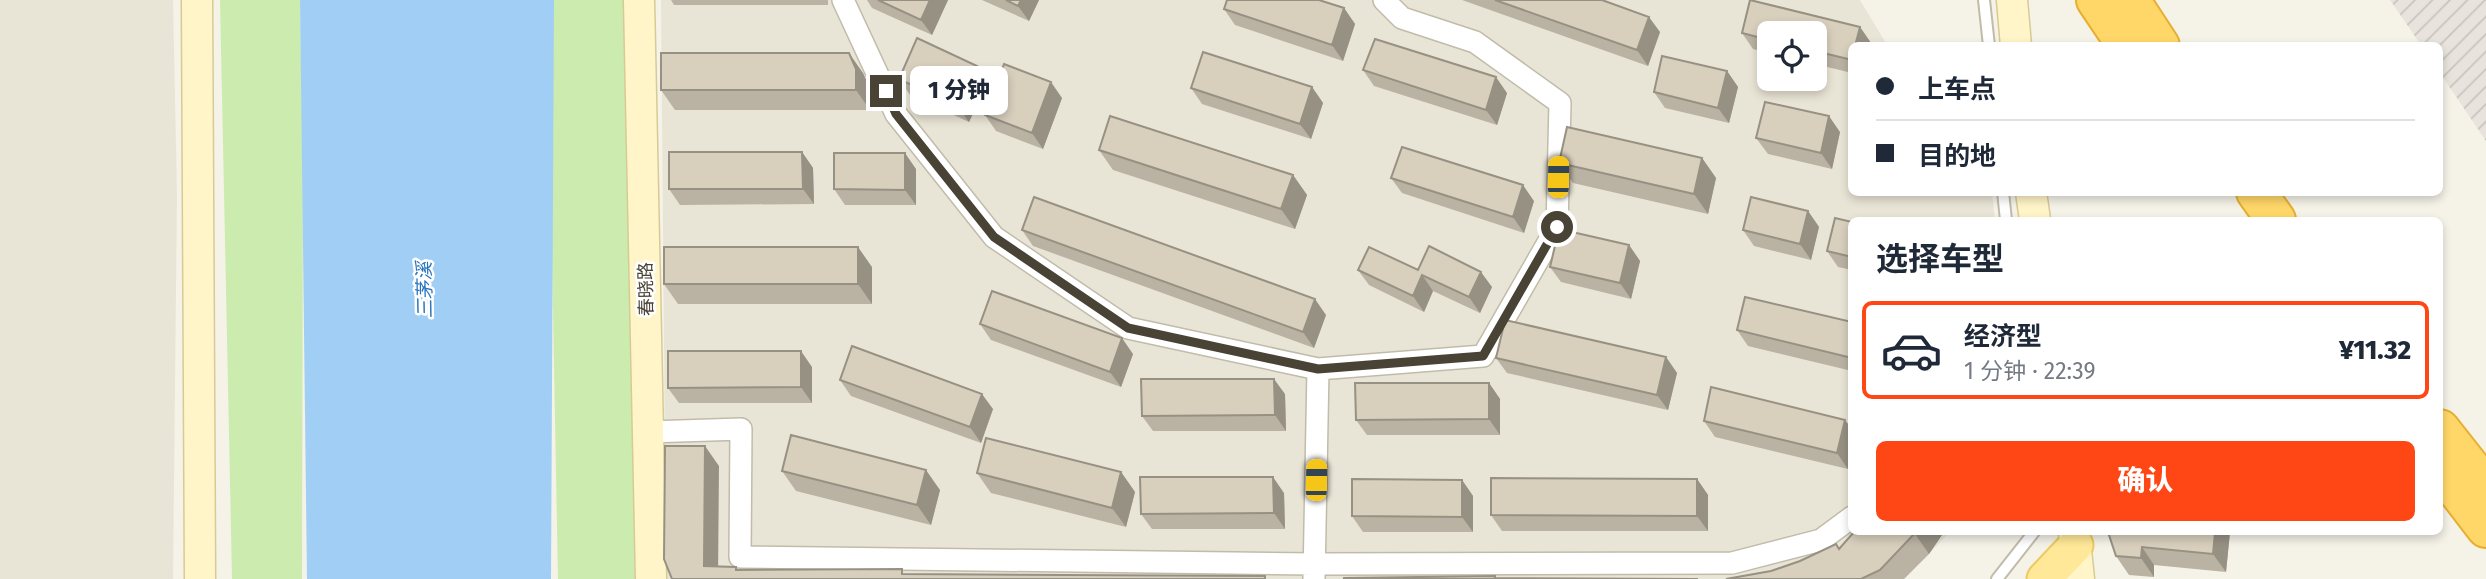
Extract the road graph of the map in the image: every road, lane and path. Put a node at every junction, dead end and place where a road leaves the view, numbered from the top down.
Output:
1 (197, 0) edge
2 (639, 0) edge
3 (843, 0) edge
4 (1384, 0) edge
5 (1984, 0) edge
6 (2012, 0) edge
7 (2096, 0) edge
8 (2130, 0) edge
9 (1989, 42) edge
10 (2016, 42) edge
11 (2124, 42) edge
12 (2157, 42) edge
13 (2003, 196) edge
14 (2032, 196) edge
15 (2229, 196) edge
16 (2259, 196) edge
17 (2006, 217) edge
18 (2035, 217) edge
19 (2243, 217) edge
20 (2274, 217) edge
21 (1318, 369) junction
22 (649, 432) junction
23 (2443, 433) edge
24 (2443, 472) edge
25 (2486, 488) edge
26 (1848, 520) edge
27 (2486, 528) edge
28 (2032, 535) edge
29 (2075, 538) edge
30 (1314, 572) edge
31 (200, 579) edge
32 (651, 579) edge
33 (1997, 579) edge
34 (2044, 579) edge
35 (2079, 579) edge

1 - 31 street
2 - 22 street, 春晓路
3 - 21 street
4 - 21 street
5 - 9 lane
6 - 10 street
7 - 11 highway
8 - 12 highway
13 - 17 lane
14 - 18 street
15 - 19 highway
16 - 20 highway
21 - 30 street
22 - 30 street
22 - 32 street, 春晓路
23 - 25 highway
24 - 27 highway
26 - 30 street
28 - 33 lane
29 - 34 main road
29 - 35 street

